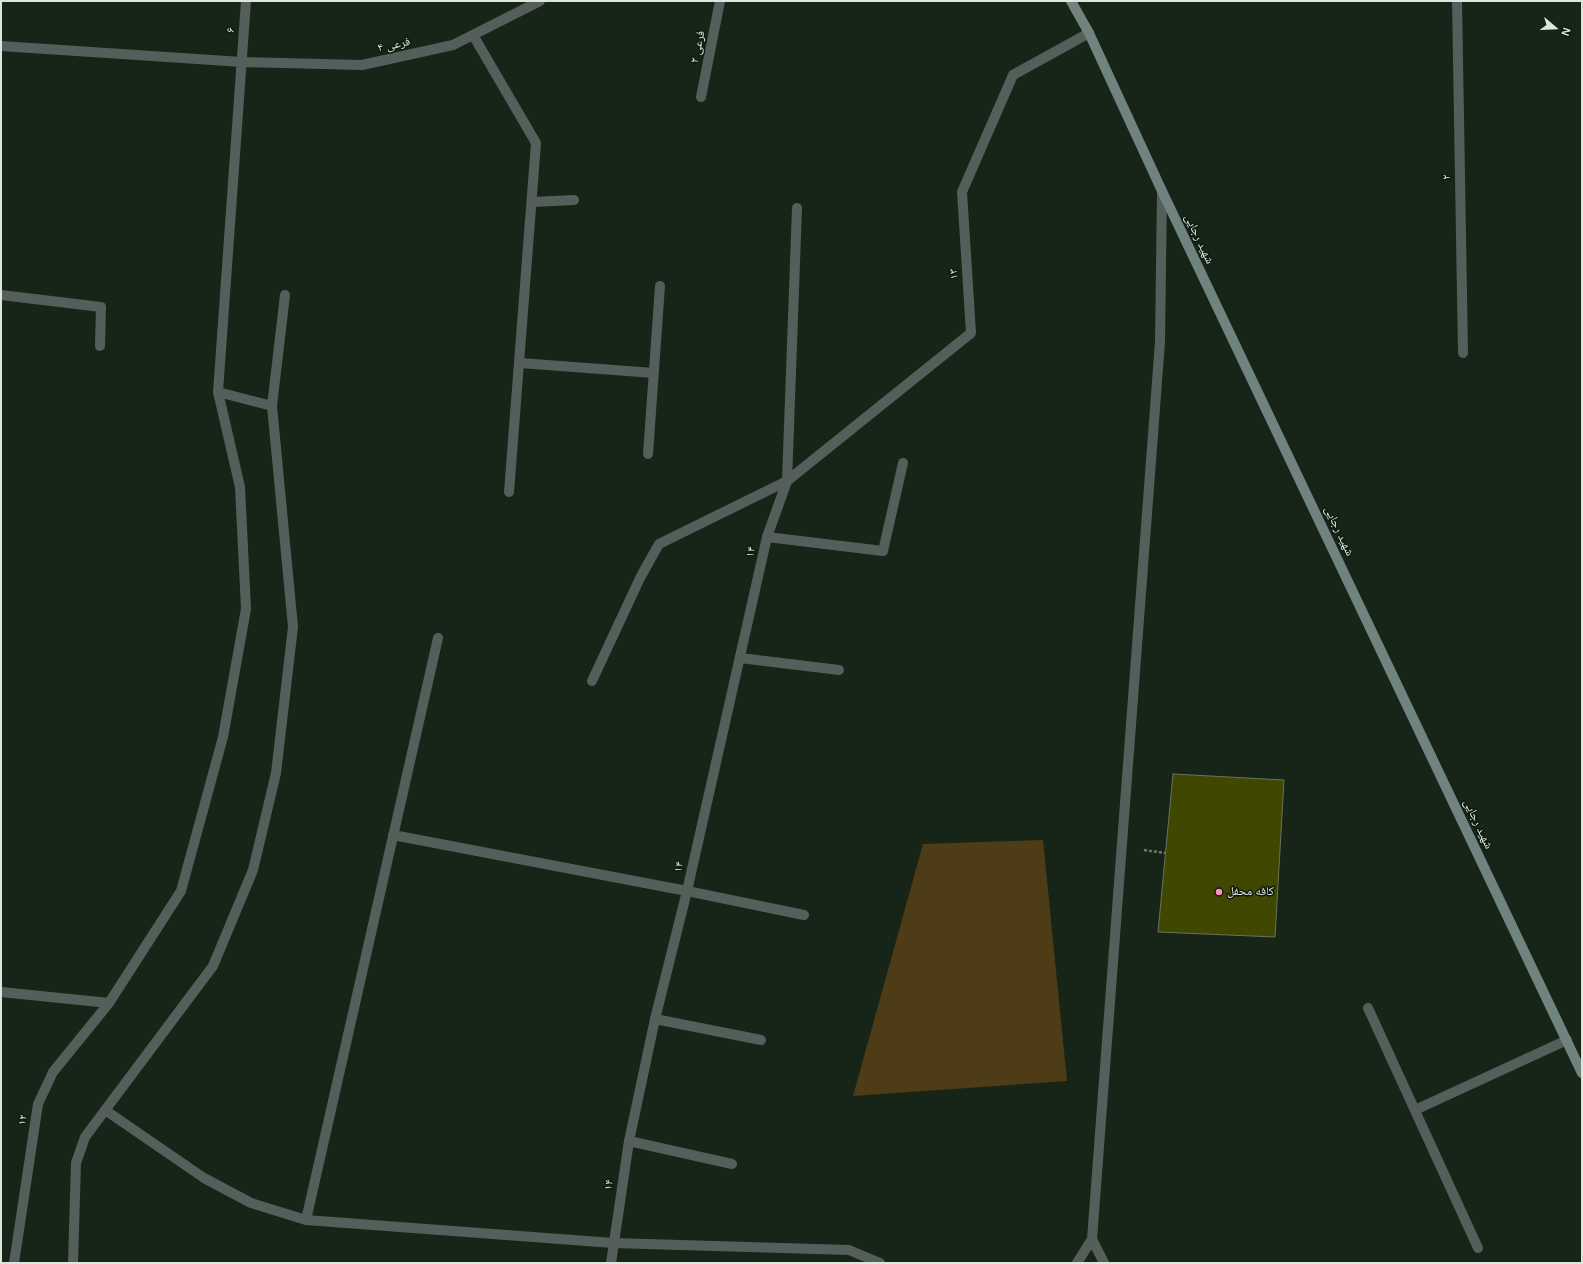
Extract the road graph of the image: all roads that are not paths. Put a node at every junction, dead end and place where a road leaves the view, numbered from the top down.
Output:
1 (246, 1) edge
2 (540, 1) edge
3 (720, 1) edge
4 (1071, 1) edge
5 (1457, 1) edge
6 (1089, 33) junction
7 (473, 35) junction
8 (1, 46) edge
9 (242, 62) junction
10 (700, 98) dead end
11 (1162, 191) junction
12 (574, 200) dead end
13 (532, 202) junction
14 (798, 208) dead end
15 (660, 286) dead end
16 (1, 295) edge
17 (285, 295) dead end
18 (100, 346) dead end
19 (1463, 353) dead end
20 (520, 363) junction
21 (654, 373) junction
22 (218, 392) junction
23 (272, 406) junction
24 (648, 454) dead end
25 (903, 462) dead end
26 (787, 481) junction
27 (509, 492) dead end
28 (767, 537) junction
29 (438, 638) dead end
30 (740, 658) junction
31 (838, 670) dead end
32 (592, 681) dead end
33 (393, 835) junction
34 (687, 891) junction
35 (804, 915) dead end
36 (1, 992) edge
37 (109, 1003) junction
38 (1368, 1008) dead end
39 (655, 1019) junction
40 (761, 1040) dead end
41 (1567, 1040) junction
42 (1582, 1073) edge
43 (104, 1110) junction
44 (1415, 1110) junction
45 (629, 1141) junction
46 (732, 1164) dead end
47 (306, 1220) junction
48 (1092, 1239) junction
49 (613, 1243) junction
50 (1478, 1248) dead end
51 (14, 1263) edge
52 (73, 1263) edge
53 (611, 1263) edge
54 (880, 1263) edge
55 (1077, 1263) edge
56 (1104, 1263) edge

1 - 9 street, ۶
2 - 7 street, فرعی ۴
3 - 10 street, فرعی ۲
4 - 6 main road, شهید رجایی
5 - 19 street, ۲
6 - 11 main road, شهید رجایی
6 - 26 street, ۱۳
7 - 9 street, فرعی ۴
7 - 13 street
8 - 9 street, فرعی ۴
9 - 22 street, ۶
11 - 41 main road, شهید رجایی
11 - 48 street
12 - 13 street
13 - 20 street
14 - 26 street
15 - 21 street
16 - 18 street
17 - 23 street
20 - 21 street
20 - 27 street
21 - 24 street
22 - 23 street
22 - 37 street, ۱۲
23 - 43 street
25 - 28 street
26 - 28 street, ۱۴
26 - 32 street
28 - 30 street, ۱۴
29 - 33 street
30 - 31 street
30 - 34 street, ۱۴
33 - 34 street
33 - 47 street
34 - 35 street
34 - 39 street, ۱۴
36 - 37 street
37 - 51 street, ۱۲
38 - 44 street
39 - 40 street
39 - 45 street, ۱۴
41 - 42 main road, شهید رجایی
41 - 44 street
43 - 47 street
43 - 52 street
44 - 50 street
45 - 46 street
45 - 49 street, ۱۴
47 - 49 street
48 - 55 street
48 - 56 street
49 - 53 street, ۱۴
49 - 54 street

